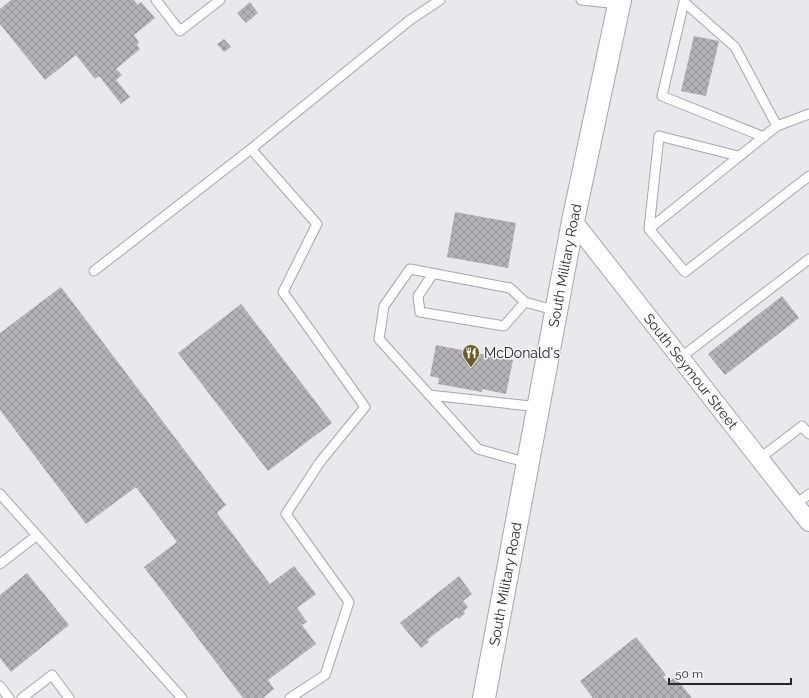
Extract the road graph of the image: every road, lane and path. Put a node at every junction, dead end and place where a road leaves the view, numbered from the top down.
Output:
1 (156, 0) edge
2 (220, 0) edge
3 (440, 0) edge
4 (581, 0) edge
5 (619, 2) edge
6 (809, 114) edge
7 (777, 126) junction
8 (764, 137) junction
9 (251, 149) junction
10 (738, 156) junction
11 (809, 176) edge
12 (573, 222) junction
13 (649, 229) junction
14 (809, 259) edge
15 (94, 270) dead end
16 (433, 274) junction
17 (525, 302) junction
18 (557, 311) junction
19 (680, 358) junction
20 (429, 395) junction
21 (539, 407) junction
22 (809, 434) edge
23 (759, 459) junction
24 (528, 463) junction
25 (0, 494) edge
26 (802, 499) edge
27 (809, 522) edge
28 (36, 536) junction
29 (0, 564) edge
30 (0, 686) edge
31 (9, 698) edge
32 (22, 698) edge
33 (70, 698) edge
34 (181, 698) edge
35 (290, 698) edge
36 (484, 698) edge

1 - 2 lane
3 - 9 lane
4 - 5 lane
5 - 12 main road, South Military Road
6 - 7 lane
7 - 8 lane
7 - 8 lane
8 - 10 lane
9 - 15 lane
9 - 35 lane
10 - 13 lane
10 - 13 lane
11 - 13 lane
12 - 18 main road, South Military Road
12 - 19 street, South Seymour Street
14 - 19 lane
16 - 17 lane
16 - 17 lane
16 - 20 lane
17 - 18 lane
18 - 21 main road, South Military Road
19 - 23 street, South Seymour Street
20 - 21 lane
20 - 24 lane
21 - 24 main road, South Military Road
22 - 23 lane
23 - 26 street, South Seymour Street
24 - 36 main road, South Military Road
25 - 28 lane
26 - 27 street, South Seymour Street
28 - 29 lane
28 - 34 lane
30 - 31 lane
32 - 33 lane

